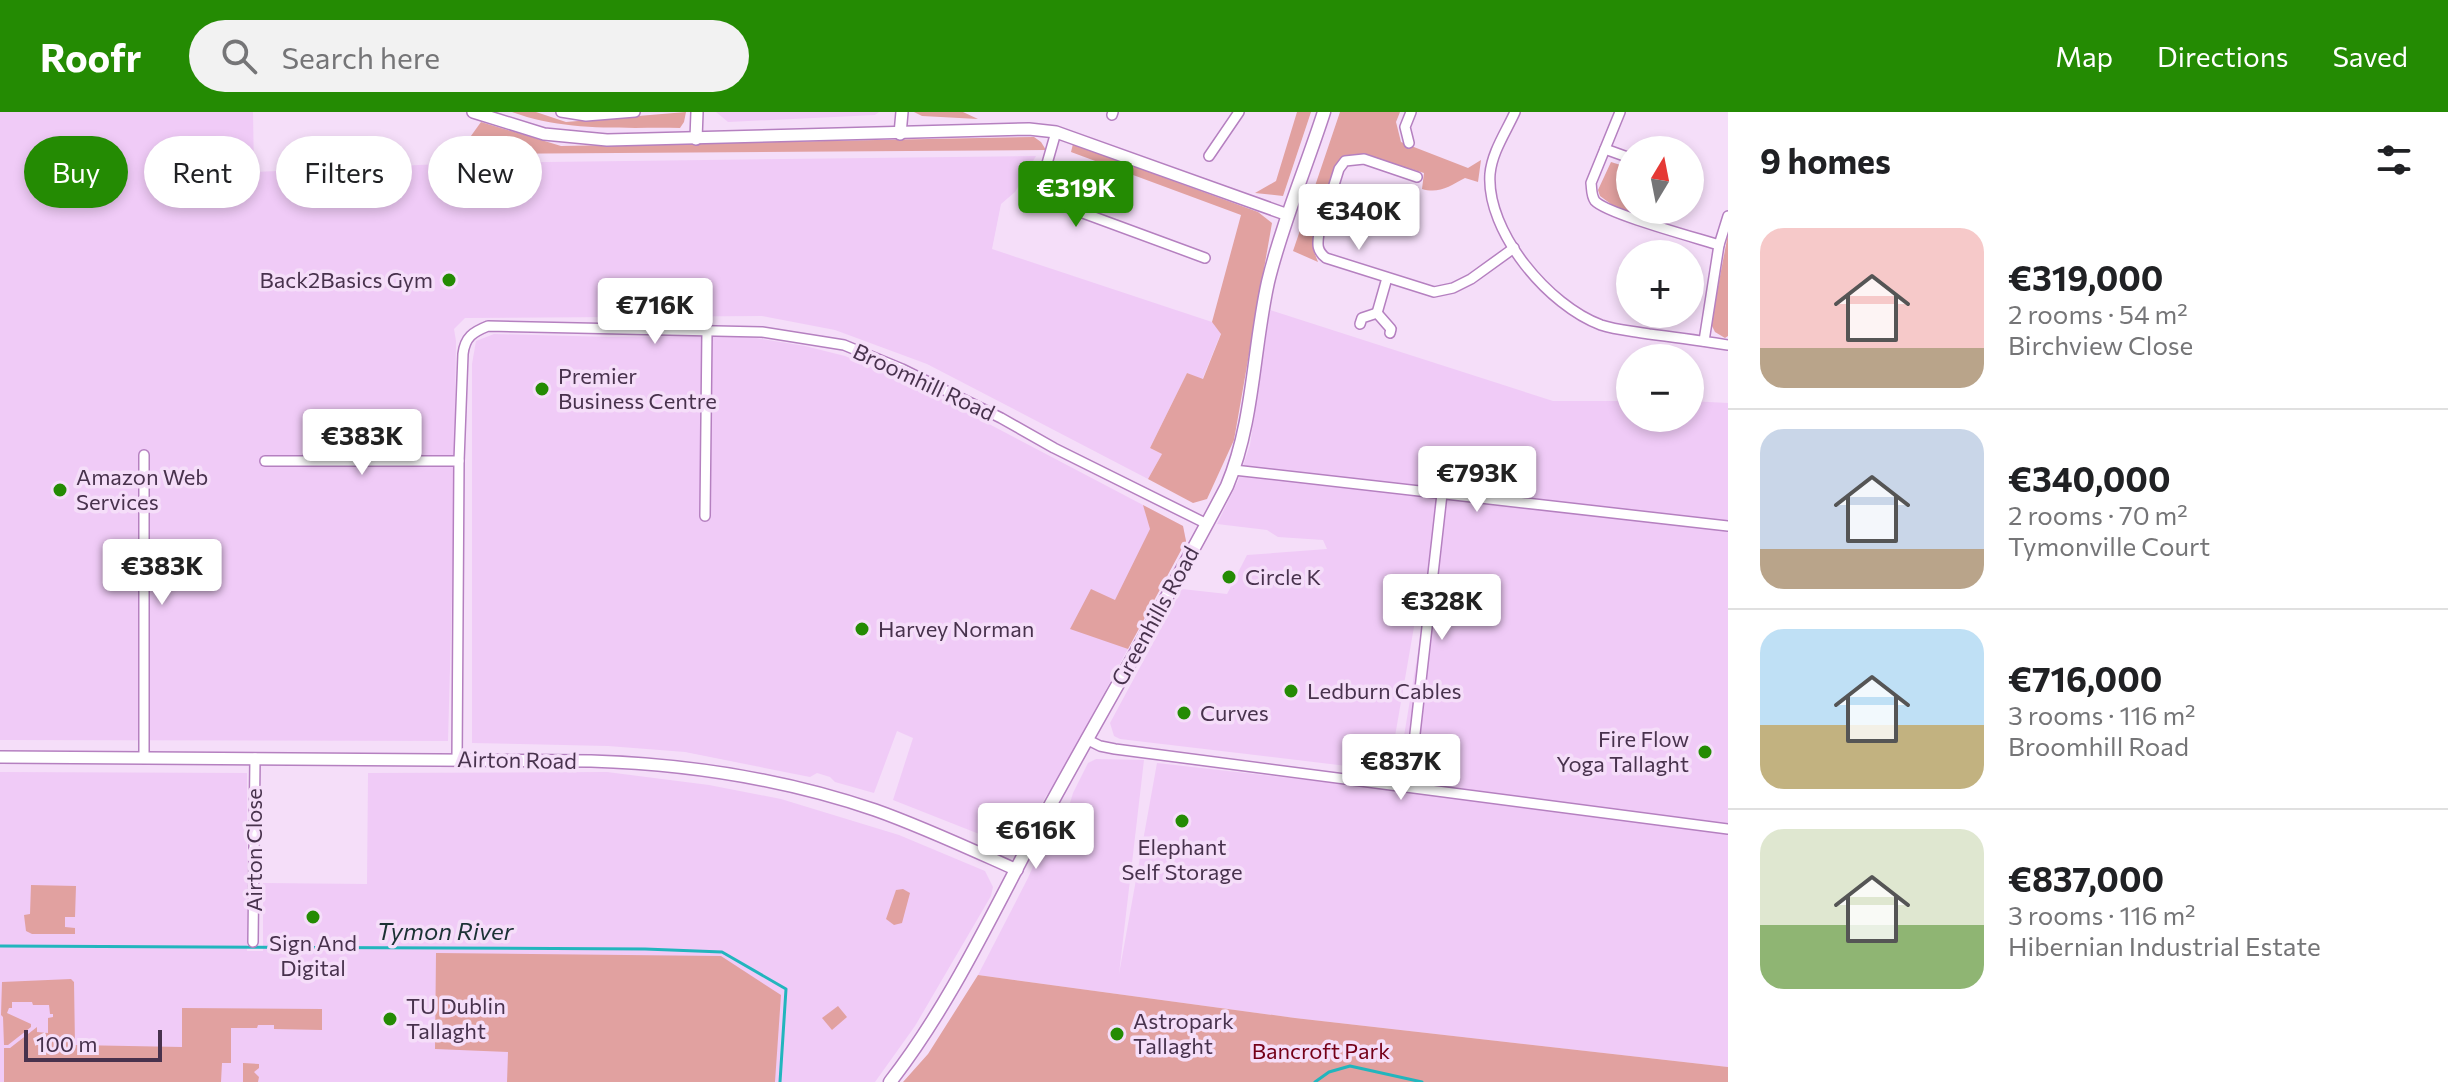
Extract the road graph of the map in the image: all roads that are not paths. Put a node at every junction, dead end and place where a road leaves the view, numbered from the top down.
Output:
1 (473, 112) edge
2 (561, 112) edge
3 (635, 112) edge
4 (697, 112) edge
5 (902, 112) edge
6 (1239, 112) edge
7 (1324, 112) edge
8 (1411, 112) edge
9 (1515, 112) edge
10 (1620, 112) edge
11 (1056, 132) junction
12 (900, 134) junction
13 (696, 139) junction
14 (1409, 143) dead end
15 (1605, 149) junction
16 (1616, 153) edge
17 (1209, 156) dead end
18 (1417, 177) dead end
19 (1288, 215) junction
20 (1728, 216) edge
21 (1719, 245) junction
22 (1514, 248) junction
23 (1205, 258) dead end
24 (1387, 278) junction
25 (1377, 313) junction
26 (1360, 324) dead end
27 (707, 330) junction
28 (1390, 333) dead end
29 (1704, 341) junction
30 (1728, 345) edge
31 (144, 455) dead end
32 (265, 461) dead end
33 (459, 461) junction
34 (1234, 470) junction
35 (1442, 494) junction
36 (705, 516) dead end
37 (1207, 524) junction
38 (1728, 526) edge
39 (1086, 739) junction
40 (0, 757) edge
41 (144, 758) junction
42 (255, 758) junction
43 (457, 760) junction
44 (1409, 787) junction
45 (1728, 829) edge
46 (1017, 870) junction
47 (253, 942) dead end
48 (890, 1082) edge

1 - 13 street
2 - 3 street
4 - 13 street
5 - 12 street
6 - 17 street
7 - 19 main road, Greenhills Road
8 - 14 street
9 - 22 street
10 - 15 street
11 - 12 street
11 - 19 street
11 - 23 street
12 - 13 street
15 - 16 street
15 - 21 street
18 - 24 street
19 - 34 main road, Greenhills Road
20 - 21 street
21 - 29 street
22 - 24 street
22 - 29 street
24 - 25 street
25 - 26 street
25 - 28 street
27 - 33 street, Broomhill Road
27 - 36 street
27 - 37 street, Broomhill Road
29 - 30 street
31 - 41 street
32 - 33 street
33 - 43 street, Broomhill Road
34 - 35 street
34 - 37 main road, Greenhills Road
35 - 38 street
35 - 44 street
37 - 39 main road, Greenhills Road
39 - 44 street
39 - 46 main road, Greenhills Road
40 - 41 street, Airton Road
41 - 42 street, Airton Road
42 - 43 street, Airton Road
42 - 47 street, Airton Close
43 - 46 street, Airton Road
44 - 45 street
46 - 48 main road, Greenhills Road

